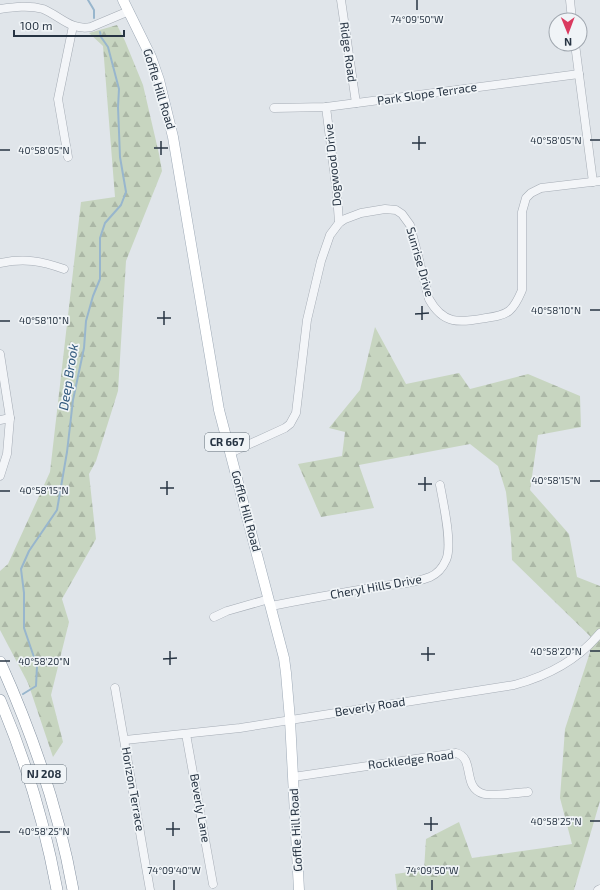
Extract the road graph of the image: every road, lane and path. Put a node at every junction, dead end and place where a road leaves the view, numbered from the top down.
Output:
1 (123, 0) edge
2 (341, 0) edge
3 (570, 0) edge
4 (0, 9) edge
5 (129, 11) junction
6 (571, 12) edge
7 (73, 26) junction
8 (576, 52) edge
9 (579, 74) junction
10 (356, 103) junction
11 (326, 107) junction
12 (274, 108) dead end
13 (68, 157) dead end
14 (597, 182) edge
15 (339, 223) junction
16 (0, 263) edge
17 (64, 269) dead end
18 (0, 354) edge
19 (10, 418) junction
20 (0, 420) edge
21 (230, 453) junction
22 (0, 476) edge
23 (440, 485) dead end
24 (270, 602) junction
25 (214, 617) dead end
26 (600, 633) edge
27 (0, 662) edge
28 (115, 688) dead end
29 (0, 700) edge
30 (290, 720) junction
31 (186, 734) junction
32 (125, 740) junction
33 (293, 777) junction
34 (528, 792) dead end
35 (213, 884) dead end
36 (57, 890) edge
37 (73, 890) edge
38 (150, 890) edge
39 (299, 890) edge

1 - 5 main road, Goffle Hill Road / CR 667
2 - 10 street, Ridge Road
3 - 6 street
4 - 7 street
5 - 7 street
5 - 21 main road, Goffle Hill Road / CR 667
7 - 13 street
8 - 9 street
9 - 10 street, Park Slope Terrace
9 - 14 street
10 - 11 street, Park Slope Terrace
11 - 12 street, Park Slope Terrace
11 - 15 street, Dogwood Drive
14 - 15 street, Sunrise Drive
15 - 21 street
16 - 17 street
18 - 19 street
19 - 20 street
19 - 22 street
21 - 24 main road, Goffle Hill Road / CR 667
23 - 24 street, Cheryl Hills Drive
24 - 25 street, Cheryl Hills Drive
24 - 30 main road, Goffle Hill Road / CR 667
26 - 30 street, Beverly Road
27 - 37 highway, NJ 208
28 - 32 street, Horizon Terrace
29 - 36 highway, NJ 208
30 - 31 street, Beverly Road
30 - 33 main road, Goffle Hill Road / CR 667
31 - 32 street, Beverly Road
31 - 35 street, Beverly Lane
32 - 38 street, Horizon Terrace
33 - 34 street, Rockledge Road
33 - 39 main road, Goffle Hill Road / CR 667

